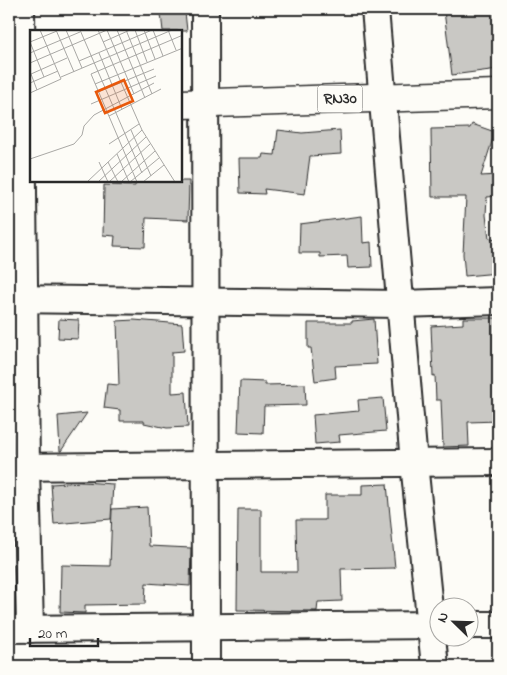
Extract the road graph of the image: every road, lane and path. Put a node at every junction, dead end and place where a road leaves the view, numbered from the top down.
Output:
1 (21, 9) edge
2 (205, 9) edge
3 (376, 9) edge
4 (498, 94) edge
5 (383, 98) junction
6 (193, 104) edge
7 (21, 105) edge
8 (17, 299) edge
9 (205, 301) junction
10 (498, 301) edge
11 (400, 304) junction
12 (498, 462) edge
13 (414, 463) junction
14 (205, 465) junction
15 (17, 467) edge
16 (432, 598) edge
17 (430, 625) edge
18 (480, 625) edge
19 (498, 625) edge
20 (206, 627) junction
21 (19, 629) edge
22 (435, 648) edge
23 (206, 666) edge
24 (435, 666) edge

1 - 7 street
2 - 6 street
3 - 5 street
4 - 5 main road, RN30
5 - 6 main road, RN30
5 - 11 street
6 - 9 street
7 - 8 street
8 - 9 street
8 - 15 street
9 - 11 street
9 - 14 street
10 - 11 street
11 - 13 street
12 - 13 street
13 - 14 street
13 - 16 street
14 - 15 street
14 - 20 street
15 - 21 street
17 - 20 street
18 - 19 street
20 - 21 street
20 - 23 street
22 - 24 street

